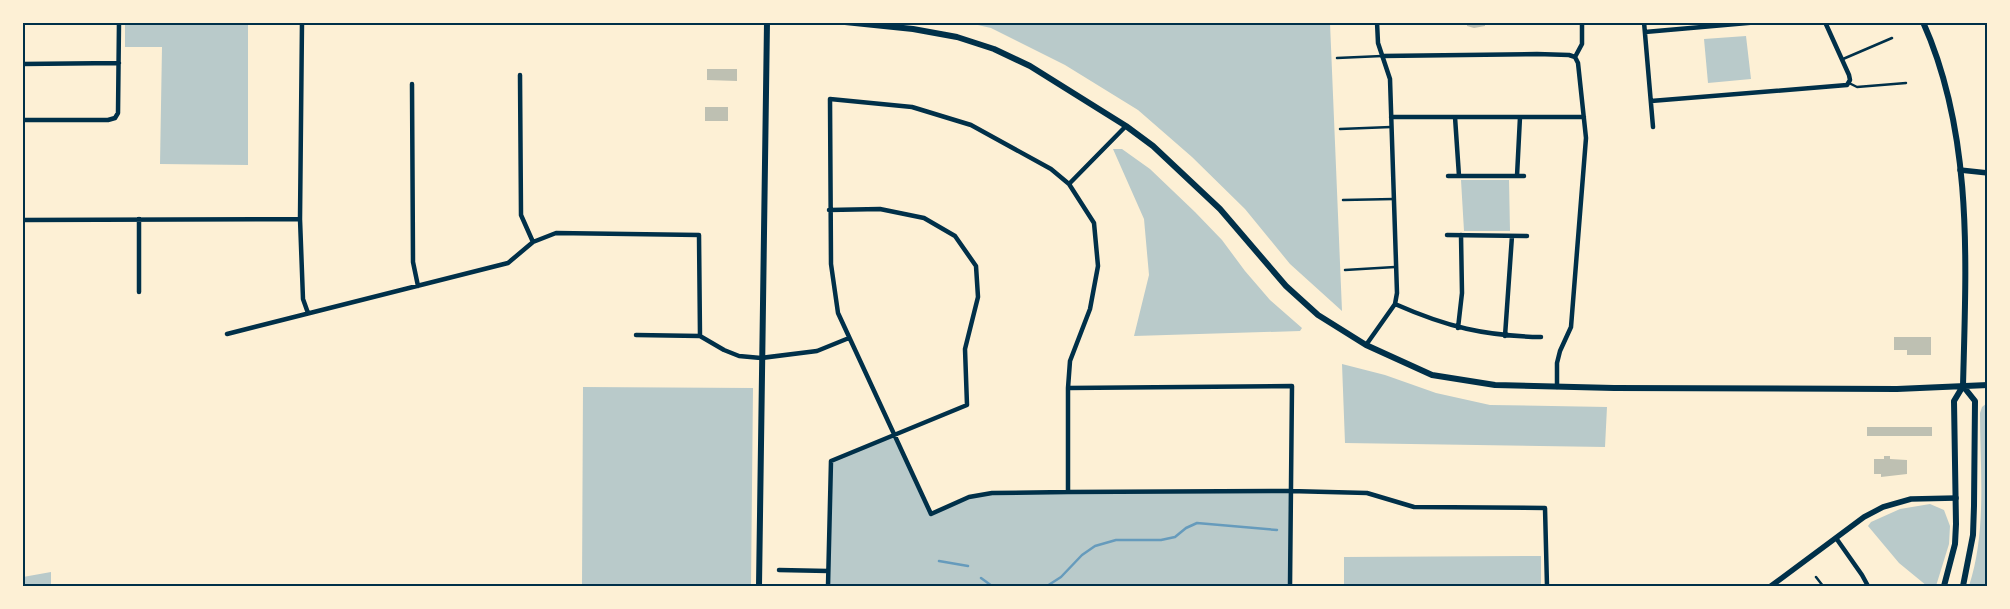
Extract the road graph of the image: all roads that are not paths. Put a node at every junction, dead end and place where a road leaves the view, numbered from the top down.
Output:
1 (119, 22) edge
2 (302, 22) edge
3 (767, 22) edge
4 (845, 22) edge
5 (1377, 22) edge
6 (1582, 22) edge
7 (1644, 22) edge
8 (1760, 22) edge
9 (1825, 22) edge
10 (1923, 22) edge
11 (1645, 32) junction
12 (1892, 38) dead end
13 (1382, 56) junction
14 (1575, 57) junction
15 (1337, 58) dead end
16 (1842, 59) junction
17 (119, 63) junction
18 (22, 64) edge
19 (520, 75) dead end
20 (1849, 83) junction
21 (1906, 83) dead end
22 (412, 84) dead end
23 (1651, 101) junction
24 (1584, 116) junction
25 (1455, 117) junction
26 (1520, 117) junction
27 (1391, 118) junction
28 (22, 120) edge
29 (1126, 126) junction
30 (1392, 127) junction
31 (1653, 127) dead end
32 (1340, 128) dead end
33 (1960, 170) junction
34 (1988, 172) edge
35 (1448, 176) dead end
36 (1459, 176) junction
37 (1517, 176) junction
38 (1524, 176) dead end
39 (1069, 184) junction
40 (1394, 199) junction
41 (1343, 200) dead end
42 (829, 210) junction
43 (139, 219) junction
44 (300, 219) junction
45 (22, 220) edge
46 (1447, 235) dead end
47 (1461, 235) junction
48 (1512, 236) junction
49 (1527, 236) dead end
50 (533, 242) junction
51 (1397, 267) junction
52 (1344, 270) dead end
53 (418, 286) junction
54 (139, 292) dead end
55 (1395, 304) junction
56 (308, 313) junction
57 (1458, 328) junction
58 (227, 334) dead end
59 (636, 335) dead end
60 (700, 336) junction
61 (1505, 336) junction
62 (1541, 337) dead end
63 (849, 338) junction
64 (1366, 345) junction
65 (761, 358) junction
66 (1988, 385) edge
67 (1963, 386) junction
68 (1557, 387) junction
69 (1068, 388) junction
70 (893, 436) junction
71 (1290, 490) junction
72 (1068, 492) junction
73 (1956, 498) junction
74 (1836, 538) junction
75 (780, 570) dead end
76 (828, 571) junction
77 (1816, 577) dead end
78 (759, 586) edge
79 (828, 586) edge
80 (1290, 586) edge
81 (1548, 586) edge
82 (1770, 586) edge
83 (1824, 586) edge
84 (1868, 586) edge
85 (1944, 586) edge
86 (1962, 586) edge

1 - 17 street
2 - 44 street
3 - 65 main road
4 - 29 main road
5 - 13 street
6 - 14 street
7 - 11 street
8 - 11 street
9 - 16 street
10 - 33 main road
11 - 23 street
12 - 16 lane
13 - 14 street
13 - 15 lane
13 - 27 street
14 - 24 street
16 - 20 street
17 - 18 street
17 - 28 street
19 - 50 street
20 - 21 lane
20 - 23 street
22 - 53 street
23 - 31 street
24 - 26 street
24 - 68 street
25 - 26 street
25 - 27 street
25 - 36 street
26 - 37 street
27 - 30 street
29 - 39 street
29 - 64 main road
30 - 32 lane
30 - 40 street
33 - 34 street
33 - 67 main road
35 - 36 street
36 - 37 street
37 - 38 street
39 - 42 street
39 - 69 street
40 - 41 lane
40 - 51 street
42 - 63 street
42 - 70 street
43 - 44 street
43 - 45 street
43 - 54 street
44 - 56 street
46 - 47 street
47 - 48 street
47 - 57 street
48 - 49 street
48 - 61 street
50 - 53 street
50 - 60 street
51 - 52 lane
51 - 55 street
53 - 56 street
55 - 57 street
55 - 64 street
56 - 58 street
57 - 61 street
59 - 60 street
60 - 65 street
61 - 62 street
63 - 65 street
63 - 70 street
64 - 68 main road
65 - 78 main road
66 - 67 main road
67 - 68 main road
67 - 73 main road
67 - 86 main road
69 - 71 street
69 - 72 street
70 - 72 street
70 - 76 street
71 - 72 street
71 - 80 street
71 - 81 street
73 - 74 street
73 - 85 main road
74 - 82 street
74 - 84 street
75 - 76 street
76 - 79 street
77 - 83 lane

